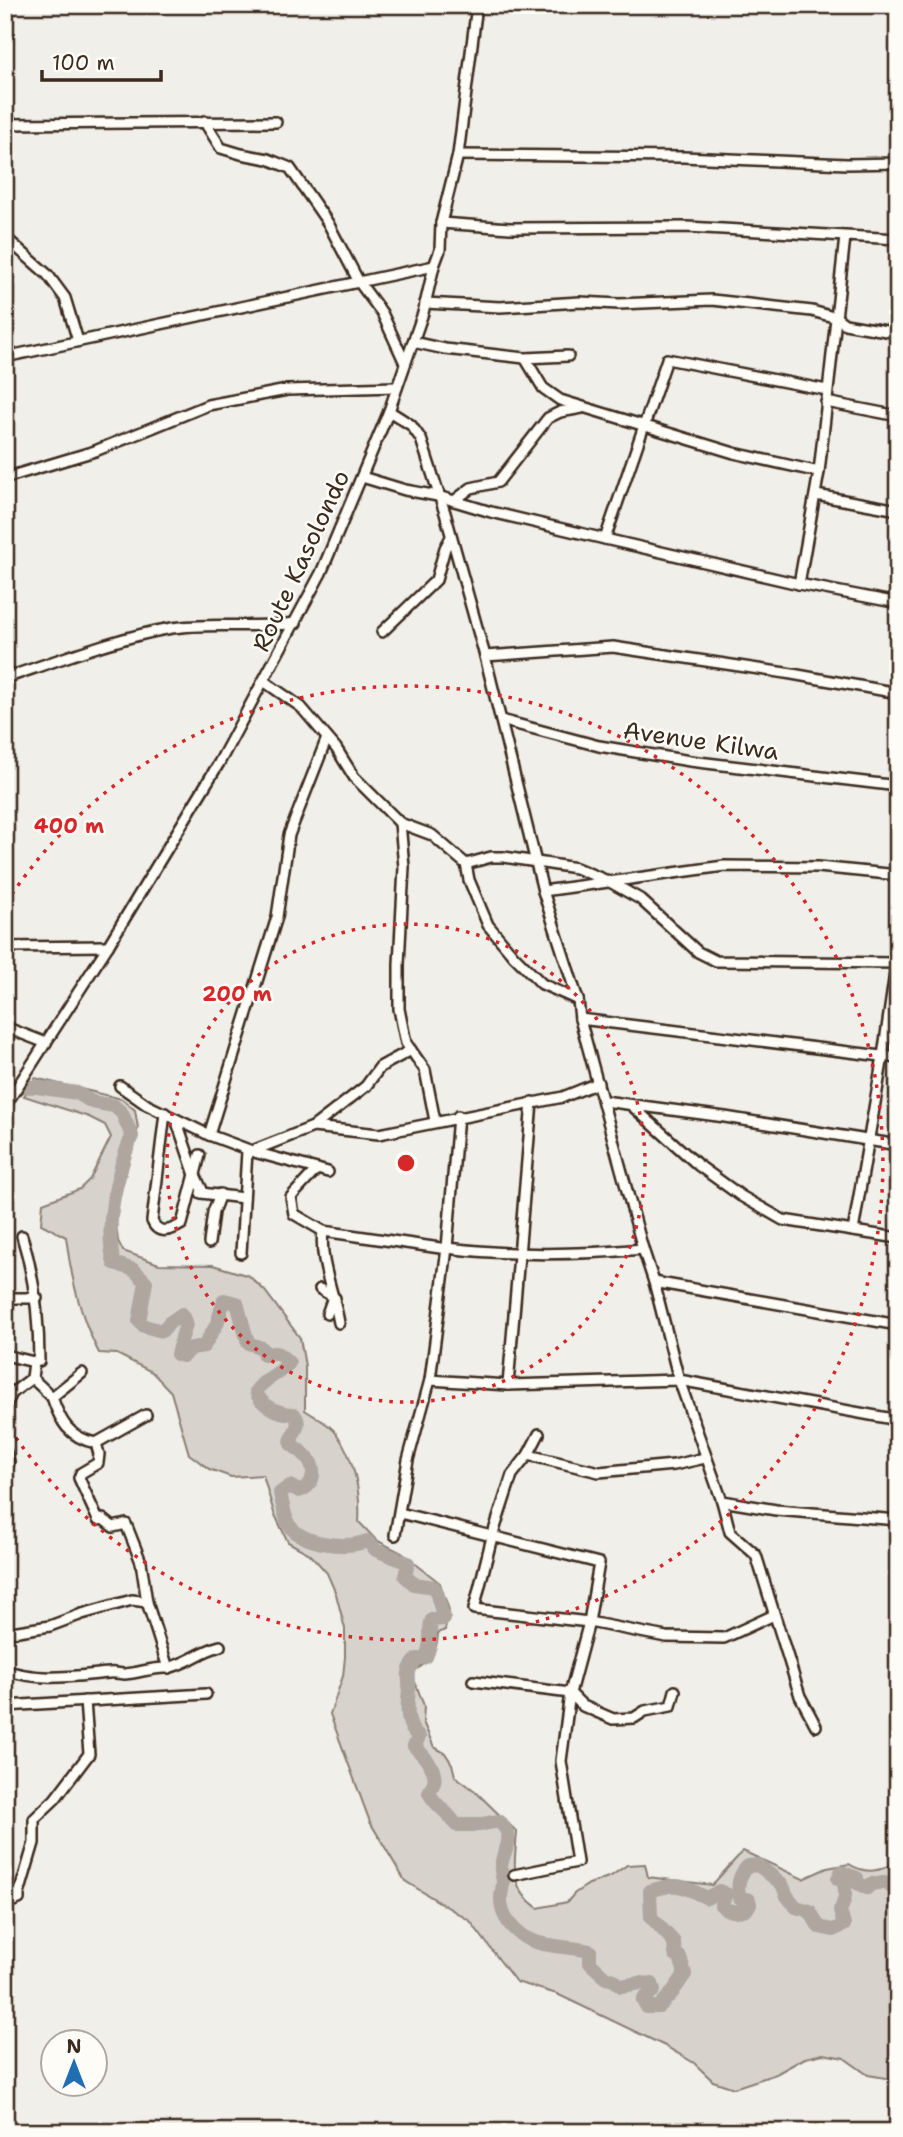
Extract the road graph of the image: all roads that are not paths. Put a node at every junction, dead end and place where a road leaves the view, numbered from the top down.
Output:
1 (477, 5) edge
2 (204, 121) junction
3 (276, 122) dead end
4 (5, 124) edge
5 (458, 155) junction
6 (898, 163) edge
7 (442, 223) junction
8 (5, 237) edge
9 (845, 237) junction
10 (898, 239) edge
11 (434, 265) junction
12 (359, 282) junction
13 (425, 303) junction
14 (837, 318) junction
15 (898, 333) edge
16 (78, 341) junction
17 (413, 342) junction
18 (568, 356) dead end
19 (5, 357) edge
20 (525, 358) junction
21 (405, 363) junction
22 (397, 387) junction
23 (827, 390) junction
24 (826, 402) junction
25 (585, 408) junction
26 (389, 411) junction
27 (898, 416) edge
28 (643, 425) junction
29 (819, 472) junction
30 (362, 477) junction
31 (5, 478) edge
32 (816, 495) junction
33 (438, 496) junction
34 (454, 501) junction
35 (898, 510) edge
36 (451, 537) junction
37 (605, 539) junction
38 (799, 584) junction
39 (898, 603) edge
40 (296, 622) junction
41 (382, 632) dead end
42 (485, 656) junction
43 (5, 678) edge
44 (265, 682) junction
45 (898, 693) edge
46 (501, 720) junction
47 (327, 738) junction
48 (898, 786) edge
49 (400, 823) junction
50 (536, 862) junction
51 (466, 864) junction
52 (898, 875) edge
53 (610, 882) junction
54 (543, 891) junction
55 (108, 946) junction
56 (5, 947) edge
57 (898, 957) edge
58 (897, 963) edge
59 (578, 1000) junction
60 (580, 1019) junction
61 (5, 1027) edge
62 (46, 1043) junction
63 (411, 1050) junction
64 (883, 1056) junction
65 (898, 1058) edge
66 (598, 1083) junction
67 (120, 1086) dead end
68 (604, 1101) junction
69 (532, 1102) junction
70 (8, 1103) edge
71 (632, 1105) junction
72 (165, 1114) junction
73 (458, 1116) junction
74 (176, 1119) junction
75 (435, 1121) junction
76 (313, 1127) junction
77 (209, 1135) junction
78 (869, 1140) junction
79 (898, 1145) edge
80 (249, 1151) junction
81 (200, 1155) dead end
82 (317, 1169) junction
83 (328, 1172) dead end
84 (195, 1175) junction
85 (203, 1192) junction
86 (220, 1195) junction
87 (189, 1198) junction
88 (244, 1198) junction
89 (323, 1231) junction
90 (853, 1231) junction
91 (22, 1237) dead end
92 (898, 1238) edge
93 (209, 1243) dead end
94 (447, 1249) junction
95 (643, 1249) junction
96 (241, 1253) dead end
97 (520, 1254) junction
98 (654, 1282) junction
99 (320, 1289) dead end
100 (5, 1298) edge
101 (37, 1298) junction
102 (334, 1298) junction
103 (327, 1314) dead end
104 (339, 1323) dead end
105 (898, 1325) edge
106 (5, 1355) edge
107 (34, 1362) junction
108 (82, 1373) dead end
109 (32, 1378) junction
110 (430, 1380) junction
111 (679, 1380) junction
112 (508, 1385) junction
113 (9, 1391) edge
114 (52, 1397) junction
115 (5, 1407) edge
116 (146, 1415) dead end
117 (898, 1420) edge
118 (539, 1434) dead end
119 (96, 1443) junction
120 (5, 1450) edge
121 (528, 1455) junction
122 (705, 1458) junction
123 (5, 1468) edge
124 (722, 1501) junction
125 (400, 1513) junction
126 (898, 1520) edge
127 (395, 1535) dead end
128 (492, 1537) junction
129 (147, 1602) junction
130 (774, 1615) junction
131 (589, 1622) junction
132 (5, 1633) edge
133 (220, 1646) dead end
134 (168, 1668) junction
135 (5, 1670) edge
136 (472, 1681) dead end
137 (675, 1691) dead end
138 (570, 1693) junction
139 (206, 1694) dead end
140 (85, 1701) junction
141 (5, 1706) edge
142 (816, 1726) dead end
143 (514, 1875) dead end
144 (5, 1904) edge

1 - 5 street, Route Kasolondo
2 - 3 street
2 - 4 street
2 - 12 street
5 - 6 street
5 - 7 street, Route Kasolondo
7 - 9 street
7 - 11 street, Route Kasolondo
8 - 16 street
9 - 10 street
9 - 14 street
11 - 12 street
11 - 13 street, Route Kasolondo
12 - 16 street
12 - 21 street
13 - 14 street
13 - 17 street, Route Kasolondo
14 - 15 street
14 - 23 street
16 - 19 street
17 - 20 street
17 - 21 street, Route Kasolondo
18 - 20 street
20 - 25 street
21 - 22 street, Route Kasolondo
22 - 26 street, Route Kasolondo
22 - 31 street
23 - 24 street
23 - 28 street
24 - 27 street
24 - 29 street
25 - 28 street
25 - 34 street
26 - 30 street, Route Kasolondo
26 - 33 street
28 - 29 street
28 - 37 street
29 - 32 street
30 - 33 street
30 - 40 street, Route Kasolondo
32 - 35 street
32 - 38 street
33 - 34 street
33 - 36 street
34 - 37 street
36 - 41 street
36 - 42 street
37 - 38 street
38 - 39 street
40 - 43 street
40 - 44 street, Route Kasolondo
42 - 45 street
42 - 46 street
44 - 47 street
44 - 55 street, Route Kasolondo
46 - 48 street, Avenue Kilwa
46 - 50 street
47 - 49 street
47 - 77 street
49 - 51 street
49 - 63 street
50 - 51 street
50 - 53 street
50 - 54 street
51 - 59 street
52 - 53 street
53 - 54 street
53 - 58 street
54 - 59 street
55 - 56 street
55 - 62 street, Route Kasolondo
57 - 58 street
58 - 64 street
59 - 60 street
60 - 64 street
60 - 66 street
61 - 62 street
62 - 70 street, Route Kasolondo
63 - 75 street
63 - 76 street
64 - 65 street
64 - 78 street
66 - 68 street
66 - 69 street
67 - 72 street
68 - 71 street
68 - 95 street
69 - 73 street
69 - 97 street
71 - 78 street
71 - 90 street
72 - 74 street
72 - 87 street
73 - 75 street
73 - 94 street
74 - 77 street
74 - 84 street
75 - 76 street
76 - 80 street
77 - 80 street
78 - 79 street
78 - 90 street
80 - 82 street
80 - 88 street
81 - 84 street
82 - 83 street
82 - 89 street
84 - 85 street
84 - 87 street
85 - 86 street
85 - 87 street
86 - 88 street
86 - 93 street
88 - 96 street
89 - 94 street
89 - 102 street
90 - 92 street
91 - 101 street
94 - 97 street
94 - 110 street
95 - 97 street
95 - 98 street
97 - 112 street
98 - 105 street
98 - 111 street
99 - 102 street
100 - 101 street
101 - 107 street
102 - 103 street
102 - 104 street
106 - 107 street
107 - 109 street
108 - 114 street
109 - 113 street
109 - 114 street
110 - 112 street
110 - 125 street
111 - 112 street
111 - 117 street
111 - 122 street
113 - 115 street
114 - 119 street
116 - 119 street
118 - 121 street
119 - 129 street
120 - 123 street
121 - 122 street
121 - 128 street
122 - 124 street
124 - 126 street
124 - 130 street
125 - 127 street
125 - 128 street
128 - 131 street
128 - 131 street
129 - 132 street
129 - 134 street
130 - 131 street
130 - 142 street
131 - 138 street
133 - 134 street
134 - 135 street
136 - 138 street
137 - 138 street
138 - 143 street
139 - 140 street
140 - 141 street
140 - 144 street

